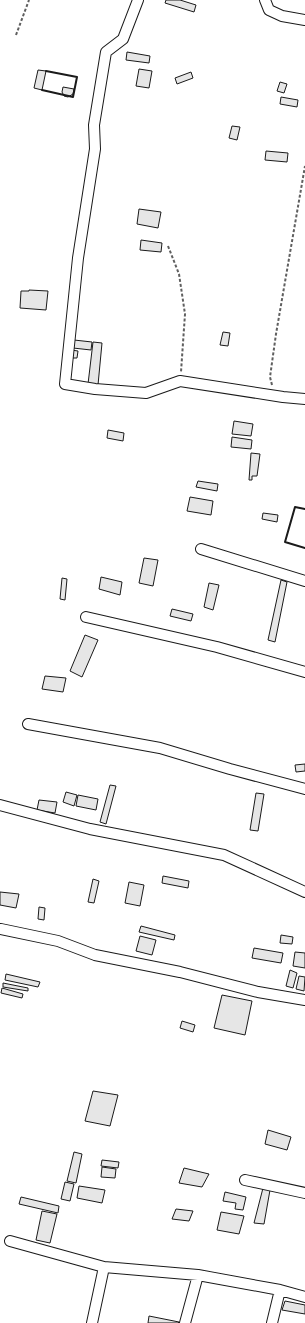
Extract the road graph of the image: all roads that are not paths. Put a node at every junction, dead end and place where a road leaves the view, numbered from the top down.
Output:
1 (138, 0) edge
2 (265, 0) edge
3 (305, 20) edge
4 (305, 399) edge
5 (201, 549) dead end
6 (305, 581) edge
7 (86, 617) dead end
8 (305, 672) edge
9 (28, 724) dead end
10 (305, 789) edge
11 (0, 805) edge
12 (305, 892) edge
13 (1, 929) edge
14 (305, 1000) edge
15 (245, 1180) dead end
16 (305, 1193) edge
17 (10, 1241) dead end
18 (104, 1267) junction
19 (198, 1275) junction
20 (280, 1290) junction
21 (305, 1297) edge
22 (92, 1323) edge
23 (185, 1323) edge
24 (272, 1323) edge

1 - 4 street
2 - 3 street
5 - 6 street
7 - 8 street
9 - 10 street
11 - 12 street
13 - 14 street
15 - 16 street
17 - 18 street
18 - 19 street
18 - 22 street
19 - 20 street
19 - 23 street
20 - 21 street
20 - 24 street

